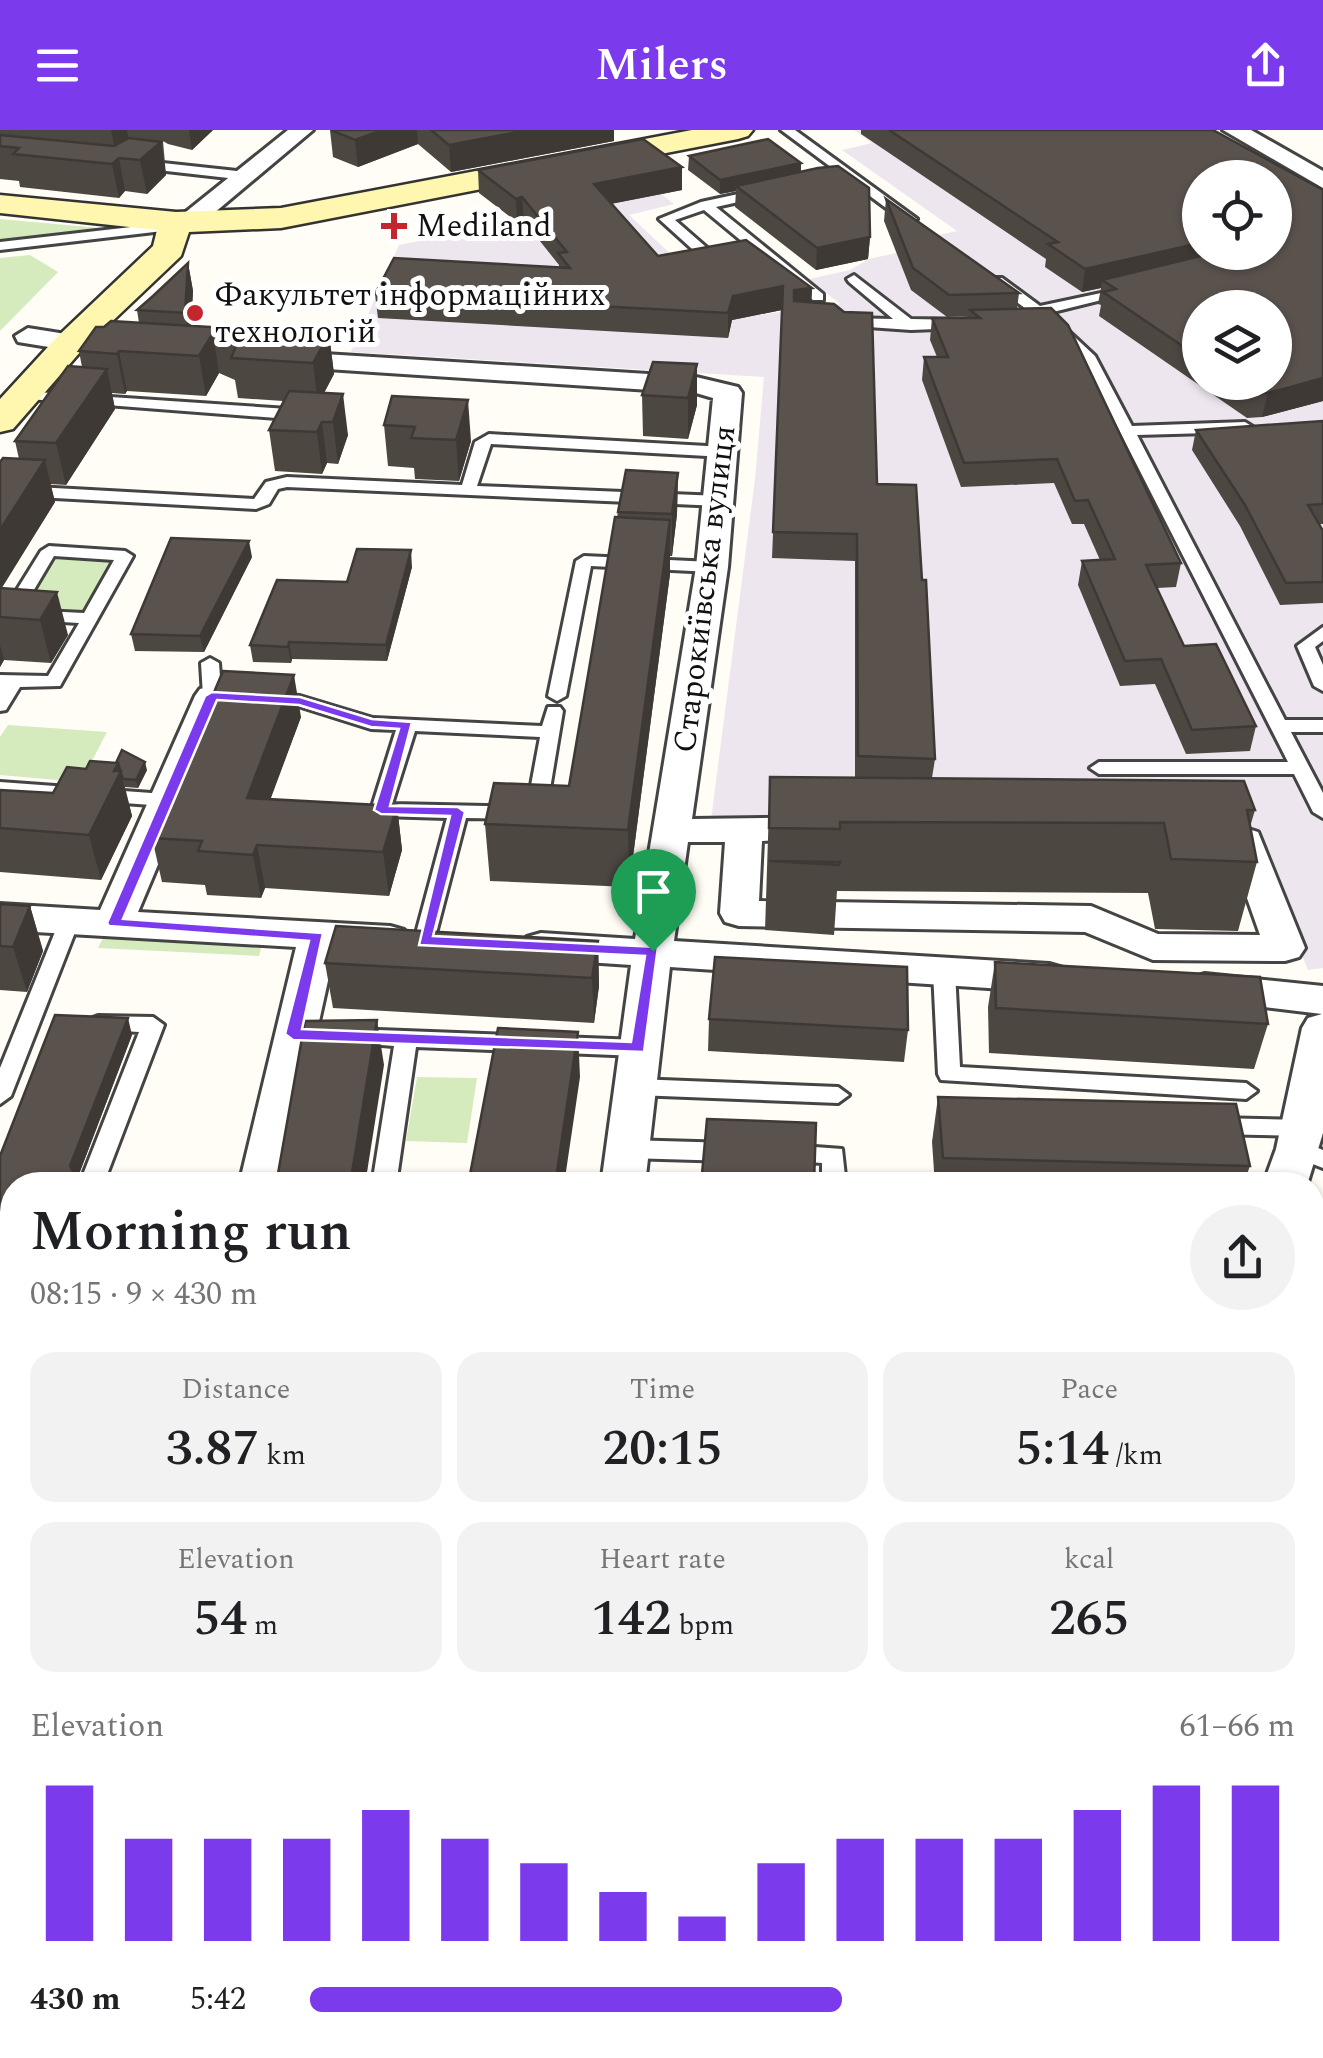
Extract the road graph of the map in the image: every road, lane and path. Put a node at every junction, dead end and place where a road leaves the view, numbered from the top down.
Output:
1 (301, 130) edge
2 (738, 130) edge
3 (787, 130) edge
4 (1234, 130) edge
5 (179, 153) dead end
6 (253, 170) junction
7 (121, 172) edge
8 (848, 174) junction
9 (1319, 175) edge
10 (831, 178) edge
11 (777, 190) edge
12 (0, 204) edge
13 (706, 205) junction
14 (920, 226) edge
15 (180, 228) junction
16 (0, 246) edge
17 (717, 264) edge
18 (979, 268) edge
19 (854, 279) dead end
20 (1146, 284) edge
21 (818, 297) dead end
22 (1038, 312) junction
23 (820, 320) edge
24 (1053, 322) junction
25 (1018, 323) edge
26 (982, 324) edge
27 (912, 326) junction
28 (28, 336) junction
29 (70, 344) junction
30 (136, 350) edge
31 (252, 358) edge
32 (0, 363) edge
33 (11, 408) edge
34 (303, 416) edge
35 (1264, 426) edge
36 (1128, 432) junction
37 (726, 452) junction
38 (0, 490) edge
39 (468, 490) junction
40 (720, 501) junction
41 (712, 567) junction
42 (90, 619) junction
43 (1323, 632) edge
44 (211, 679) joint
45 (7, 680) edge
46 (1323, 686) edge
47 (0, 706) edge
48 (554, 713) junction
49 (407, 725) junction
50 (1278, 726) junction
51 (1323, 726) edge
52 (1098, 768) dead end
53 (1300, 768) junction
54 (0, 788) edge
55 (165, 800) junction
56 (458, 812) junction
57 (1323, 812) edge
58 (1194, 822) edge
59 (857, 829) edge
60 (744, 830) junction
61 (672, 831) junction
62 (0, 917) edge
63 (69, 922) junction
64 (114, 923) junction
65 (318, 936) junction
66 (463, 943) junction
67 (653, 951) junction
68 (944, 971) junction
69 (1077, 980) edge
70 (1172, 986) edge
71 (1323, 1000) edge
72 (77, 1024) edge
73 (1323, 1028) edge
74 (312, 1035) junction
75 (406, 1040) junction
76 (638, 1048) junction
77 (636, 1086) junction
78 (1246, 1091) dead end
79 (838, 1095) dead end
80 (0, 1096) edge
81 (1192, 1125) edge
82 (627, 1149) junction
83 (1302, 1155) edge
84 (95, 1172) edge
85 (265, 1172) edge
86 (386, 1172) edge
87 (624, 1172) edge
88 (834, 1172) edge

1 - 6 street
2 - 15 street
3 - 8 lane
4 - 9 street
5 - 6 lane
6 - 7 lane
6 - 15 street
8 - 10 lane
8 - 14 lane
11 - 13 lane
12 - 15 street
13 - 17 lane
13 - 21 lane
15 - 16 lane
15 - 28 street
15 - 29 street
18 - 22 lane
19 - 27 lane
20 - 22 lane
22 - 24 lane
23 - 27 lane
24 - 25 lane
24 - 36 lane
26 - 27 lane
28 - 29 street
28 - 32 street
29 - 30 street
29 - 33 street
31 - 37 street, Старокиївська вулиця
33 - 34 lane
35 - 36 lane
36 - 50 lane
37 - 39 lane
37 - 40 street, Старокиївська вулиця
38 - 39 lane
39 - 40 lane
40 - 41 street, Старокиївська вулиця
41 - 48 lane
41 - 61 street, Старокиївська вулиця
42 - 42 lane
42 - 45 lane
43 - 46 lane
44 - 49 lane
44 - 55 street
45 - 47 lane
48 - 49 lane
48 - 56 lane
49 - 56 lane
50 - 51 lane
50 - 53 lane
52 - 53 lane
53 - 57 lane
54 - 55 lane
55 - 64 street
56 - 66 lane
58 - 60 street
59 - 60 street
60 - 61 street
61 - 67 street, Старокиївська вулиця
62 - 63 street
63 - 64 street
63 - 80 lane
64 - 65 street
65 - 66 street
65 - 74 street
66 - 67 street
67 - 68 street
67 - 76 street, Старокиївська вулиця
68 - 69 street
68 - 78 lane
70 - 71 street
72 - 84 lane
73 - 83 street
74 - 75 lane
74 - 85 street
75 - 76 lane
75 - 86 lane
76 - 77 street, Старокиївська вулиця
77 - 79 lane
77 - 82 street, Старокиївська вулиця
81 - 83 lane
82 - 87 street, Старокиївська вулиця
82 - 88 lane

